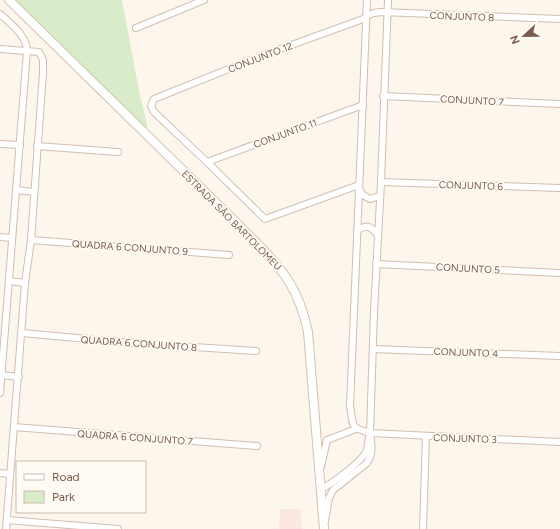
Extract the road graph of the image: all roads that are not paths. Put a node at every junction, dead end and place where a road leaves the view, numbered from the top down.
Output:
1 (10, 0) edge
2 (204, 0) edge
3 (367, 0) edge
4 (388, 0) edge
5 (387, 13) junction
6 (0, 14) edge
7 (366, 17) junction
8 (560, 20) edge
9 (136, 28) dead end
10 (0, 49) edge
11 (27, 51) junction
12 (383, 96) junction
13 (560, 104) edge
14 (362, 105) junction
15 (0, 144) edge
16 (20, 145) junction
17 (37, 146) junction
18 (118, 152) dead end
19 (207, 162) junction
20 (381, 182) junction
21 (359, 187) junction
22 (560, 188) edge
23 (16, 190) junction
24 (34, 192) junction
25 (380, 196) junction
26 (357, 231) junction
27 (377, 235) junction
28 (0, 237) edge
29 (11, 238) junction
30 (31, 240) junction
31 (229, 255) dead end
32 (376, 264) junction
33 (560, 273) edge
34 (9, 281) junction
35 (25, 283) junction
36 (2, 330) edge
37 (22, 333) junction
38 (373, 349) junction
39 (256, 351) dead end
40 (560, 356) edge
41 (1, 374) junction
42 (18, 377) junction
43 (0, 393) edge
44 (14, 427) junction
45 (355, 428) junction
46 (370, 433) junction
47 (426, 436) junction
48 (317, 439) junction
49 (560, 442) edge
50 (256, 446) dead end
51 (320, 470) junction
52 (0, 473) edge
53 (10, 474) junction
54 (321, 489) junction
55 (7, 520) junction
56 (6, 529) edge
57 (118, 529) edge
58 (324, 529) edge
59 (423, 529) edge

1 - 48 street, ESTRADA SÃO BARTOLOMEU
2 - 9 street
3 - 7 street
4 - 5 street
5 - 7 street, CONJUNTO 8
5 - 8 street, CONJUNTO 8
5 - 12 street
6 - 11 street
7 - 14 street
7 - 19 street, CONJUNTO 12
10 - 11 street
11 - 16 street
11 - 17 street
12 - 13 street, CONJUNTO 7
12 - 20 street
14 - 19 street, CONJUNTO 11
14 - 21 street
15 - 16 street
16 - 23 street
17 - 18 street
17 - 24 street
19 - 21 street
20 - 22 street, CONJUNTO 6
20 - 25 street
21 - 25 street
21 - 26 street
23 - 24 street
23 - 29 street
24 - 30 street
25 - 27 street
26 - 27 street
26 - 45 street
27 - 32 street
28 - 29 street
29 - 34 street
30 - 31 street, QUADRA 6 CONJUNTO 9
30 - 35 street
32 - 33 street, CONJUNTO 5
32 - 38 street
34 - 35 street
34 - 36 street
35 - 37 street
36 - 41 street
37 - 39 street, QUADRA 6 CONJUNTO 8
37 - 42 street
38 - 40 street, CONJUNTO 4
38 - 46 street
41 - 42 street
41 - 43 street
42 - 44 street
44 - 50 street, QUADRA 6 CONJUNTO 7
44 - 53 street
45 - 46 street, CONJUNTO 3
45 - 48 street
45 - 51 street
46 - 47 street, CONJUNTO 3
46 - 54 street
46 - 58 street
47 - 49 street, CONJUNTO 3
47 - 59 street
48 - 51 street, ESTRADA SÃO BARTOLOMEU
51 - 54 street, ESTRADA SÃO BARTOLOMEU
52 - 53 street
53 - 55 street
54 - 58 street, ESTRADA SÃO BARTOLOMEU
55 - 56 street
55 - 57 street

